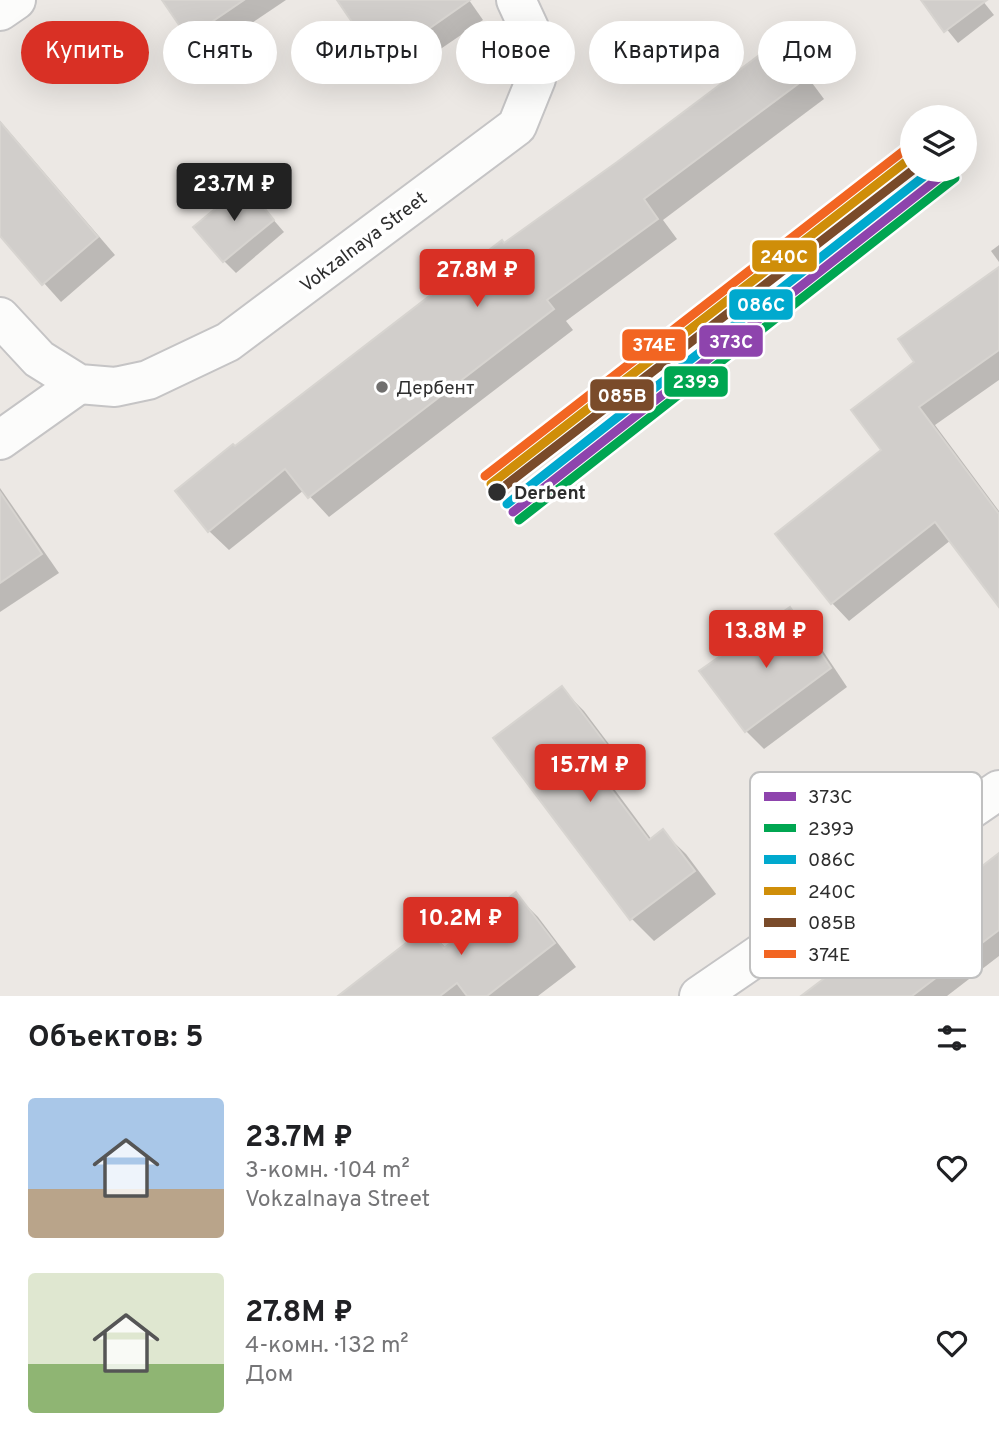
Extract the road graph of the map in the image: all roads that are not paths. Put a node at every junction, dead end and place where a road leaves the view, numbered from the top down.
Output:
1 (16, 0) edge
2 (516, 0) edge
3 (0, 11) edge
4 (0, 317) edge
5 (79, 384) junction
6 (0, 440) edge
7 (999, 790) edge
8 (982, 802) edge
9 (750, 961) edge
10 (699, 996) edge

1 - 3 street
2 - 5 street, Vokzalnaya Street
4 - 5 street, Vokzalnaya Street
5 - 6 street
7 - 8 street
9 - 10 street

